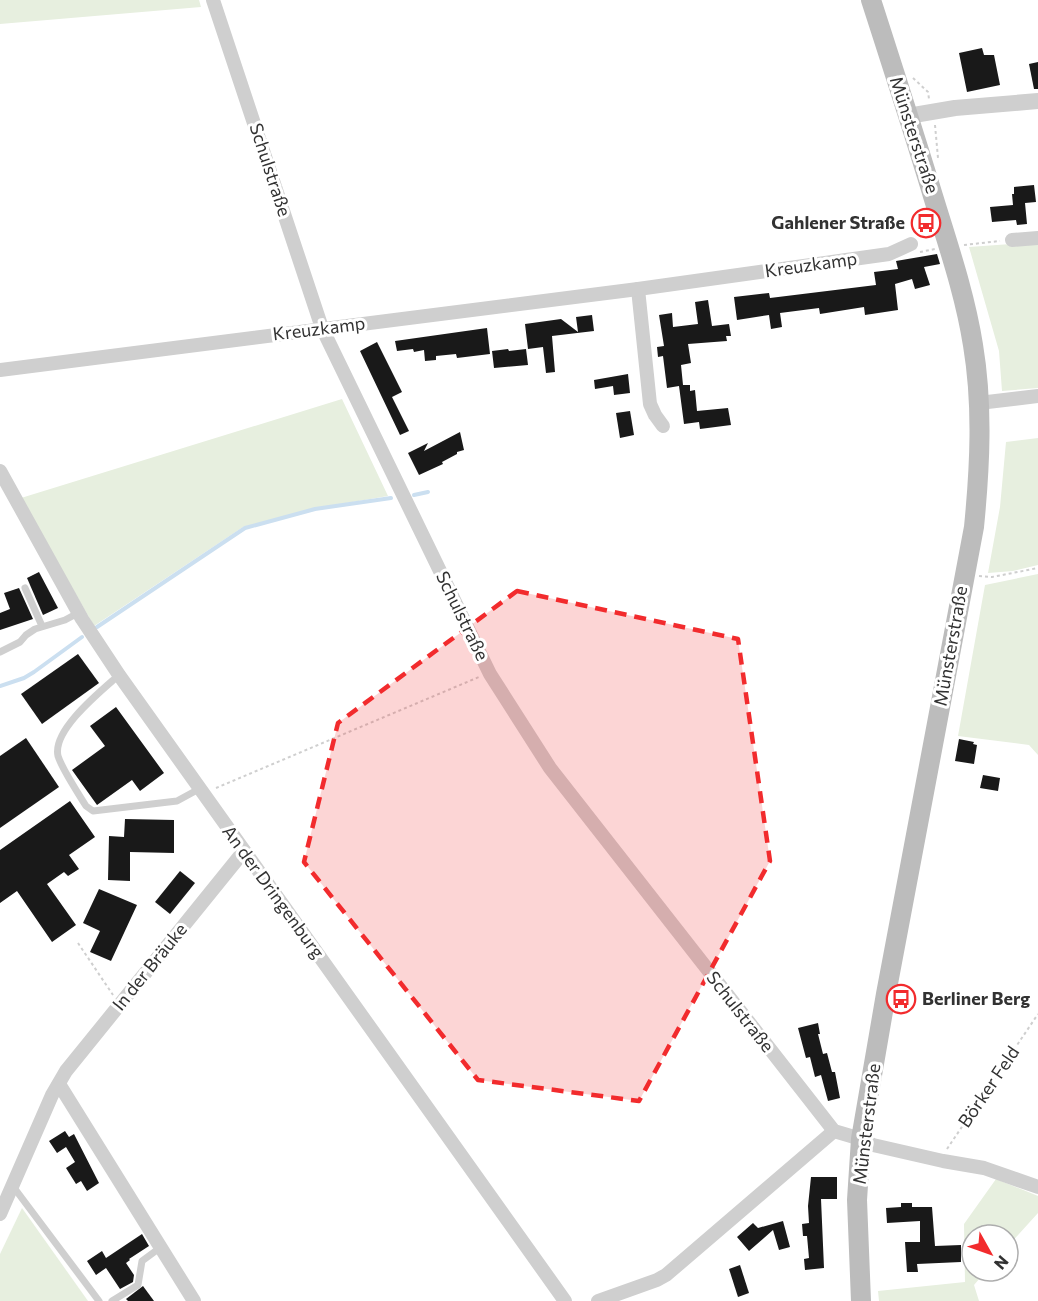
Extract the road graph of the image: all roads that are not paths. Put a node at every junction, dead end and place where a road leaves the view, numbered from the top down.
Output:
1 (213, 0) edge
2 (871, 0) edge
3 (1038, 101) edge
4 (908, 116) junction
5 (1038, 237) edge
6 (1012, 240) road end
7 (907, 246) road end
8 (638, 289) junction
9 (322, 328) junction
10 (0, 370) edge
11 (1038, 396) edge
12 (979, 403) junction
13 (663, 426) dead end
14 (0, 471) edge
15 (25, 588) dead end
16 (78, 613) junction
17 (42, 626) junction
18 (0, 652) edge
19 (119, 675) junction
20 (201, 792) junction
21 (243, 851) junction
22 (59, 1084) junction
23 (834, 1131) junction
24 (861, 1139) junction
25 (12, 1185) junction
26 (1038, 1187) edge
27 (0, 1214) edge
28 (161, 1247) junction
29 (99, 1301) edge
30 (112, 1301) edge
31 (194, 1301) edge
32 (565, 1301) edge
33 (598, 1301) edge
34 (861, 1301) edge

1 - 9 street, Schulstraße
2 - 4 main road, Münsterstraße
3 - 4 street
4 - 12 main road, Münsterstraße
5 - 6 street
7 - 8 street, Kreuzkamp
8 - 9 street, Kreuzkamp
8 - 13 street
9 - 10 street, Kreuzkamp
9 - 23 street, Schulstraße
11 - 12 street
12 - 24 main road, Münsterstraße
14 - 16 street, An der Dringenburg
15 - 17 lane
16 - 17 lane
16 - 19 street, An der Dringenburg
17 - 18 lane
19 - 20 street, An der Dringenburg
19 - 20 lane
20 - 21 street, An der Dringenburg
21 - 22 street, In der Bräuke
21 - 32 street, An der Dringenburg
22 - 25 street, In der Bräuke
22 - 28 street
23 - 24 street
23 - 33 street
24 - 26 street
24 - 34 main road, Münsterstraße
25 - 27 street, In der Bräuke
25 - 29 lane
28 - 30 lane
28 - 31 street

